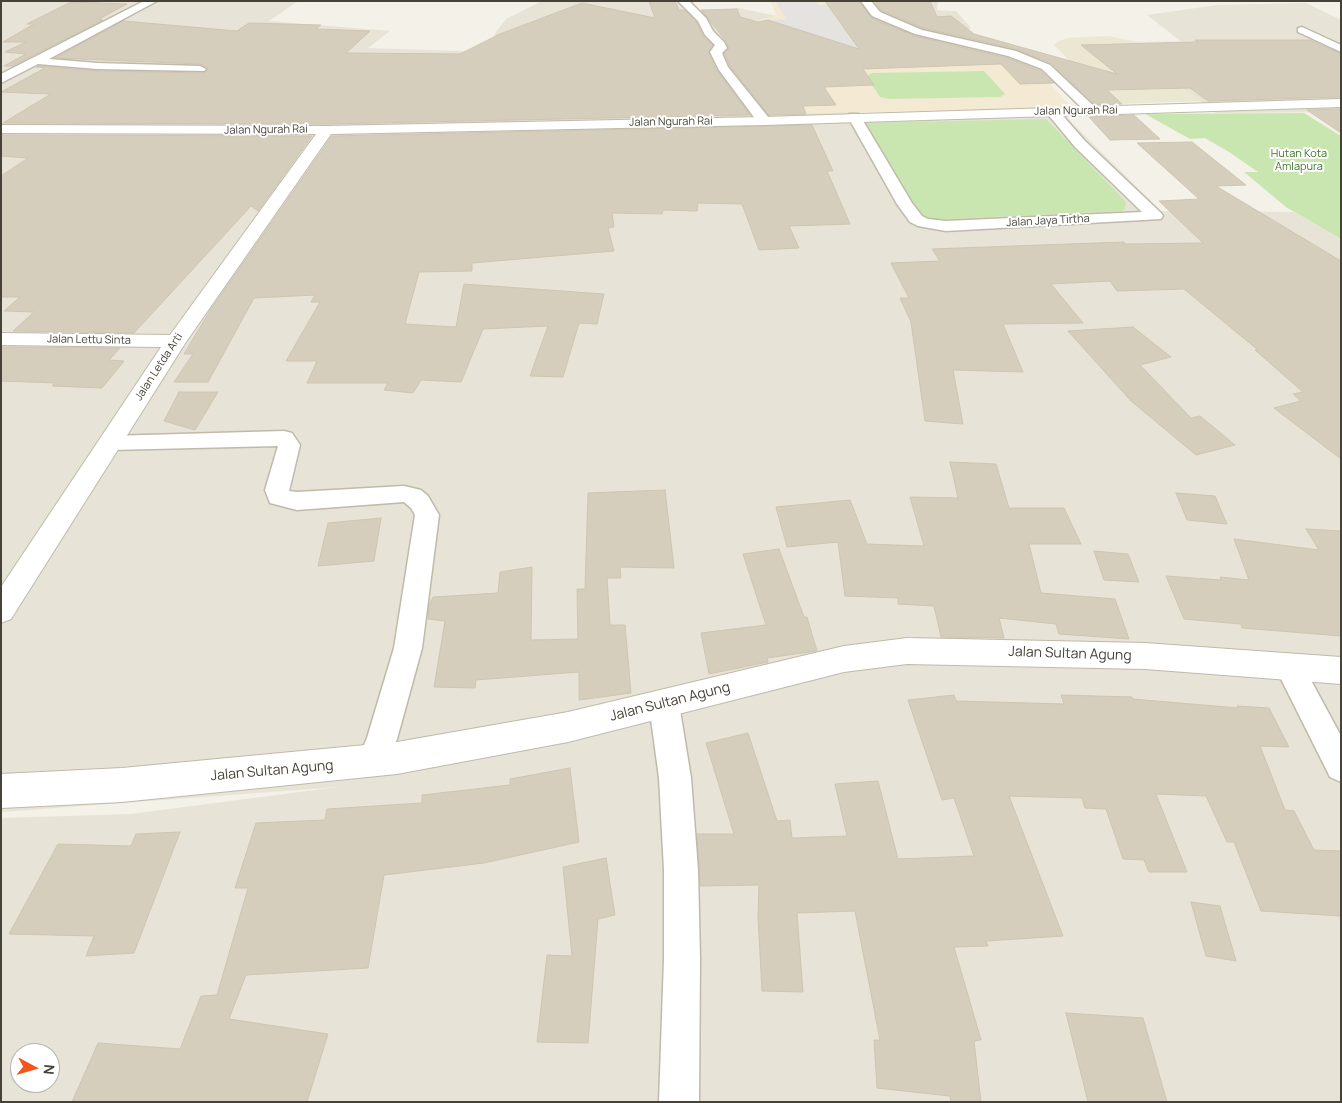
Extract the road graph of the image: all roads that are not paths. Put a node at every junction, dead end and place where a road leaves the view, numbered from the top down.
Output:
1 (152, 1) edge
2 (683, 1) edge
3 (866, 1) edge
4 (1302, 30) dead end
5 (1341, 49) edge
6 (38, 61) junction
7 (200, 69) dead end
8 (1, 79) edge
9 (1341, 103) edge
10 (1093, 111) junction
11 (1052, 112) junction
12 (854, 117) junction
13 (764, 121) junction
14 (1, 129) edge
15 (328, 130) junction
16 (1, 339) edge
17 (176, 341) junction
18 (110, 443) junction
19 (1, 611) edge
20 (1289, 667) junction
21 (1341, 671) edge
22 (664, 704) junction
23 (372, 761) junction
24 (1341, 767) edge
25 (1, 791) edge
26 (679, 1102) edge

1 - 6 street
2 - 13 street
3 - 10 street
4 - 5 street
6 - 7 street
6 - 8 street
9 - 10 street, Jalan Ngurah Rai
10 - 11 street, Jalan Ngurah Rai
11 - 12 street, Jalan Ngurah Rai
11 - 12 street, Jalan Jaya Tirtha
12 - 13 street, Jalan Ngurah Rai
13 - 15 street, Jalan Ngurah Rai
14 - 15 street, Jalan Ngurah Rai
15 - 17 street, Jalan Letda Arti
16 - 17 street, Jalan Lettu Sinta
17 - 18 street, Jalan Letda Arti
18 - 19 street, Jalan Letda Arti
18 - 23 street
20 - 21 street, Jalan Sultan Agung
20 - 22 street, Jalan Sultan Agung
20 - 24 street
22 - 23 street, Jalan Sultan Agung
22 - 26 street
23 - 25 street, Jalan Sultan Agung

